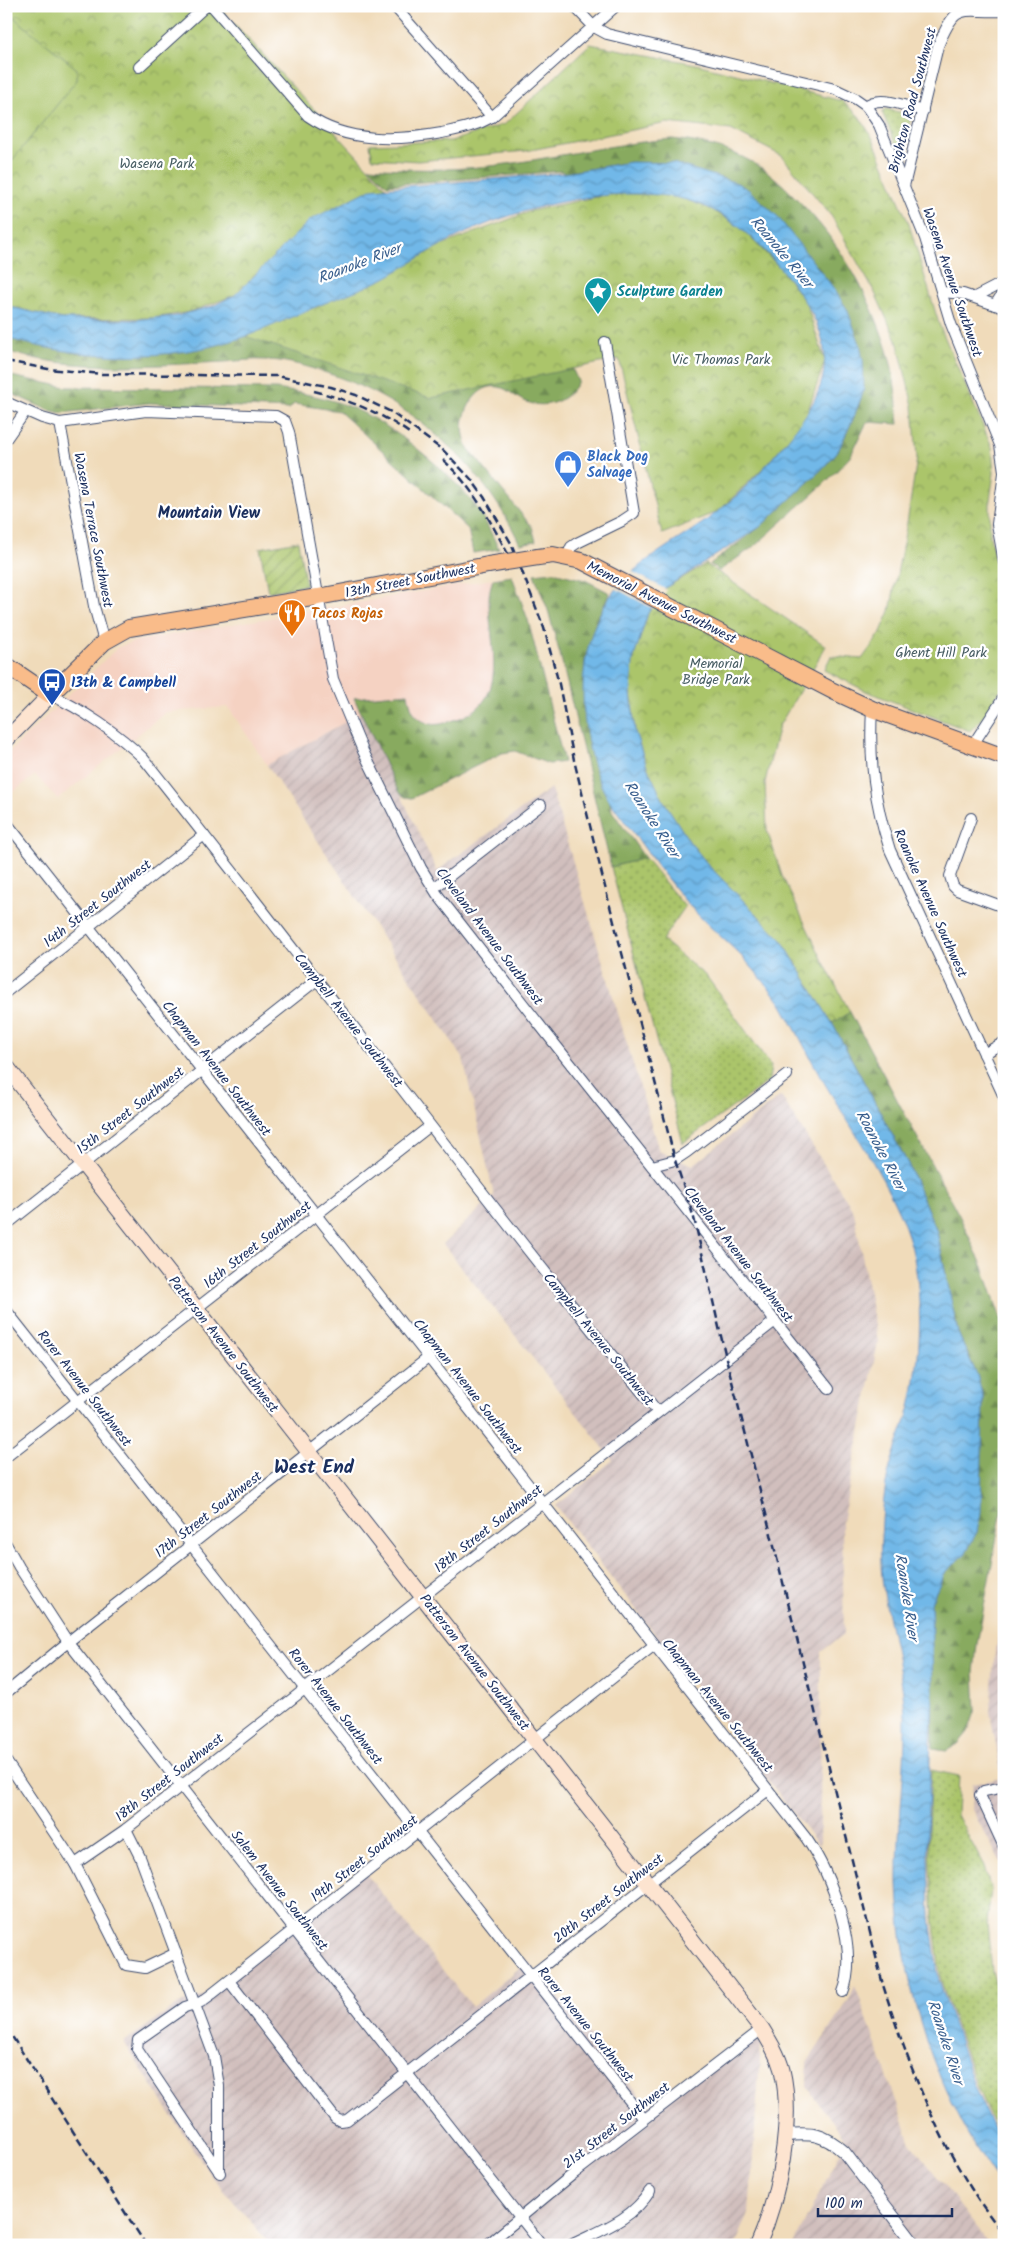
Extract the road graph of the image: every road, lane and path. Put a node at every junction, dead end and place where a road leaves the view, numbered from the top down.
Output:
1 (206, 6) edge
2 (212, 6) edge
3 (394, 6) edge
4 (574, 6) edge
5 (616, 6) edge
6 (1004, 11) edge
7 (594, 27) junction
8 (140, 67) dead end
9 (866, 106) junction
10 (923, 111) junction
11 (492, 117) junction
12 (904, 186) junction
13 (1004, 282) edge
14 (1004, 291) edge
15 (942, 292) junction
16 (975, 297) junction
17 (999, 307) edge
18 (605, 342) dead end
19 (6, 402) edge
20 (25, 412) junction
21 (60, 423) junction
22 (6, 439) edge
23 (1004, 458) edge
24 (1004, 472) edge
25 (567, 557) junction
26 (1004, 562) edge
27 (318, 597) junction
28 (104, 642) junction
29 (6, 665) edge
30 (50, 695) junction
31 (1004, 697) edge
32 (872, 709) junction
33 (6, 740) edge
34 (972, 746) junction
35 (1004, 757) edge
36 (540, 805) dead end
37 (970, 818) dead end
38 (6, 822) edge
39 (204, 835) junction
40 (434, 888) junction
41 (1004, 907) edge
42 (89, 927) junction
43 (318, 979) junction
44 (6, 992) edge
45 (1004, 1042) edge
46 (984, 1054) junction
47 (6, 1066) edge
48 (202, 1071) junction
49 (787, 1075) dead end
50 (1004, 1098) edge
51 (430, 1126) junction
52 (83, 1164) junction
53 (652, 1166) junction
54 (316, 1215) junction
55 (6, 1225) edge
56 (197, 1309) junction
57 (6, 1310) edge
58 (775, 1321) junction
59 (428, 1358) junction
60 (829, 1389) dead end
61 (78, 1401) junction
62 (658, 1412) junction
63 (310, 1452) junction
64 (6, 1457) edge
65 (542, 1504) junction
66 (6, 1544) edge
67 (191, 1545) junction
68 (423, 1596) junction
69 (68, 1642) junction
70 (653, 1646) junction
71 (305, 1689) junction
72 (6, 1693) edge
73 (536, 1740) junction
74 (6, 1761) edge
75 (180, 1786) junction
76 (1004, 1787) edge
77 (768, 1790) junction
78 (126, 1829) junction
79 (418, 1833) junction
80 (1004, 1847) edge
81 (75, 1864) junction
82 (650, 1884) junction
83 (294, 1930) junction
84 (176, 1953) junction
85 (531, 1976) junction
86 (229, 1981) junction
87 (843, 1992) dead end
88 (194, 2004) junction
89 (762, 2028) junction
90 (407, 2074) junction
91 (644, 2119) junction
92 (784, 2135) junction
93 (650, 2191) dead end
94 (521, 2218) junction
95 (487, 2245) edge
96 (542, 2245) edge
97 (571, 2245) edge
98 (758, 2245) edge
99 (915, 2245) edge

1 - 8 street
2 - 11 street
3 - 11 street
4 - 7 street, Wasena Avenue Southwest
5 - 7 street
6 - 10 street, Brighton Road Southwest
7 - 9 street, Wasena Avenue Southwest
7 - 11 street
9 - 10 street
9 - 12 street, Wasena Avenue Southwest
10 - 12 street, Brighton Road Southwest
12 - 15 street, Wasena Avenue Southwest
13 - 16 street
14 - 17 street
15 - 16 street
15 - 23 street, Wasena Avenue Southwest
16 - 17 street
18 - 25 street
19 - 20 street
20 - 21 street
20 - 22 street
21 - 27 street, Cleveland Avenue Southwest
21 - 28 street, Wasena Terrace Southwest
23 - 24 street, Wasena Avenue Southwest
24 - 26 street, Wasena Avenue Southwest
25 - 27 main road, 13th Street Southwest, bridge
25 - 32 main road, Memorial Avenue Southwest
27 - 28 main road, 13th Street Southwest
27 - 40 street, Cleveland Avenue Southwest
28 - 30 main road, 13th Street Southwest
29 - 30 main road, Campbell Avenue Southwest
30 - 33 main road, 13th Street Southwest
30 - 39 street, Campbell Avenue Southwest
31 - 34 street
32 - 34 main road, Memorial Avenue Southwest
32 - 46 street, Roanoke Avenue Southwest
34 - 35 main road, Memorial Avenue Southwest
36 - 40 street
37 - 41 street
38 - 42 street, Chapman Avenue Southwest
39 - 42 street, 14th Street Southwest
39 - 43 street, Campbell Avenue Southwest
40 - 53 street, Cleveland Avenue Southwest
42 - 44 street, 14th Street Southwest
42 - 48 street, Chapman Avenue Southwest
43 - 48 street, 15th Street Southwest
43 - 51 street, Campbell Avenue Southwest
45 - 46 street
46 - 50 street, Roanoke Avenue Southwest
47 - 52 main road, Patterson Avenue Southwest
48 - 52 street, 15th Street Southwest
48 - 54 street, Chapman Avenue Southwest
49 - 53 street
51 - 54 street, 16th Street Southwest
51 - 62 street, Campbell Avenue Southwest
52 - 55 street, 15th Street Southwest
52 - 56 main road, Patterson Avenue Southwest
53 - 58 street, Cleveland Avenue Southwest
54 - 56 street, 16th Street Southwest
54 - 59 street, Chapman Avenue Southwest
56 - 61 street, 16th Street Southwest
56 - 63 main road, Patterson Avenue Southwest
57 - 61 street, Rorer Avenue Southwest
58 - 60 street, Cleveland Avenue Southwest
58 - 62 street, 18th Street Southwest
59 - 63 street, 17th Street Southwest
59 - 65 street, Chapman Avenue Southwest
61 - 64 street, 16th Street Southwest
61 - 67 street, Rorer Avenue Southwest
62 - 65 street, 18th Street Southwest
63 - 67 street, 17th Street Southwest
63 - 68 main road, Patterson Avenue Southwest
65 - 68 street, 18th Street Southwest
65 - 70 street, Chapman Avenue Southwest
66 - 69 street, Salem Avenue Southwest
67 - 69 street, 17th Street Southwest
67 - 71 street, Rorer Avenue Southwest
68 - 71 street, 18th Street Southwest
68 - 73 main road, Patterson Avenue Southwest
69 - 72 street, 17th Street Southwest
69 - 75 street, Salem Avenue Southwest
70 - 73 street, 19th Street Southwest
70 - 77 street, Chapman Avenue Southwest
71 - 75 street, 18th Street Southwest
71 - 79 street, Rorer Avenue Southwest
73 - 79 street, 19th Street Southwest
73 - 82 main road, Patterson Avenue Southwest
74 - 81 street
75 - 78 street, 18th Street Southwest
75 - 83 street, Salem Avenue Southwest
76 - 80 street
77 - 82 street, 20th Street Southwest
77 - 87 street, Chapman Avenue Southwest
78 - 81 street, 18th Street Southwest
78 - 84 street
79 - 83 street, 19th Street Southwest
79 - 85 street, Rorer Avenue Southwest
81 - 84 street
82 - 85 street, 20th Street Southwest
82 - 89 main road, Patterson Avenue Southwest
83 - 86 street, 19th Street Southwest
83 - 90 street, Salem Avenue Southwest
84 - 88 street
85 - 90 street, 20th Street Southwest
85 - 91 street, Rorer Avenue Southwest
86 - 88 street, 19th Street Southwest
86 - 90 street, 20th Street Southwest
88 - 88 street, 19th Street Southwest
89 - 91 street, 21st Street Southwest
89 - 92 main road, Patterson Avenue Southwest
90 - 94 street, Salem Avenue Southwest
91 - 94 street, 21st Street Southwest
92 - 98 main road, Patterson Avenue Southwest
92 - 99 street
93 - 97 street
94 - 95 street, 21st Street Southwest
94 - 96 street, Salem Avenue Southwest

